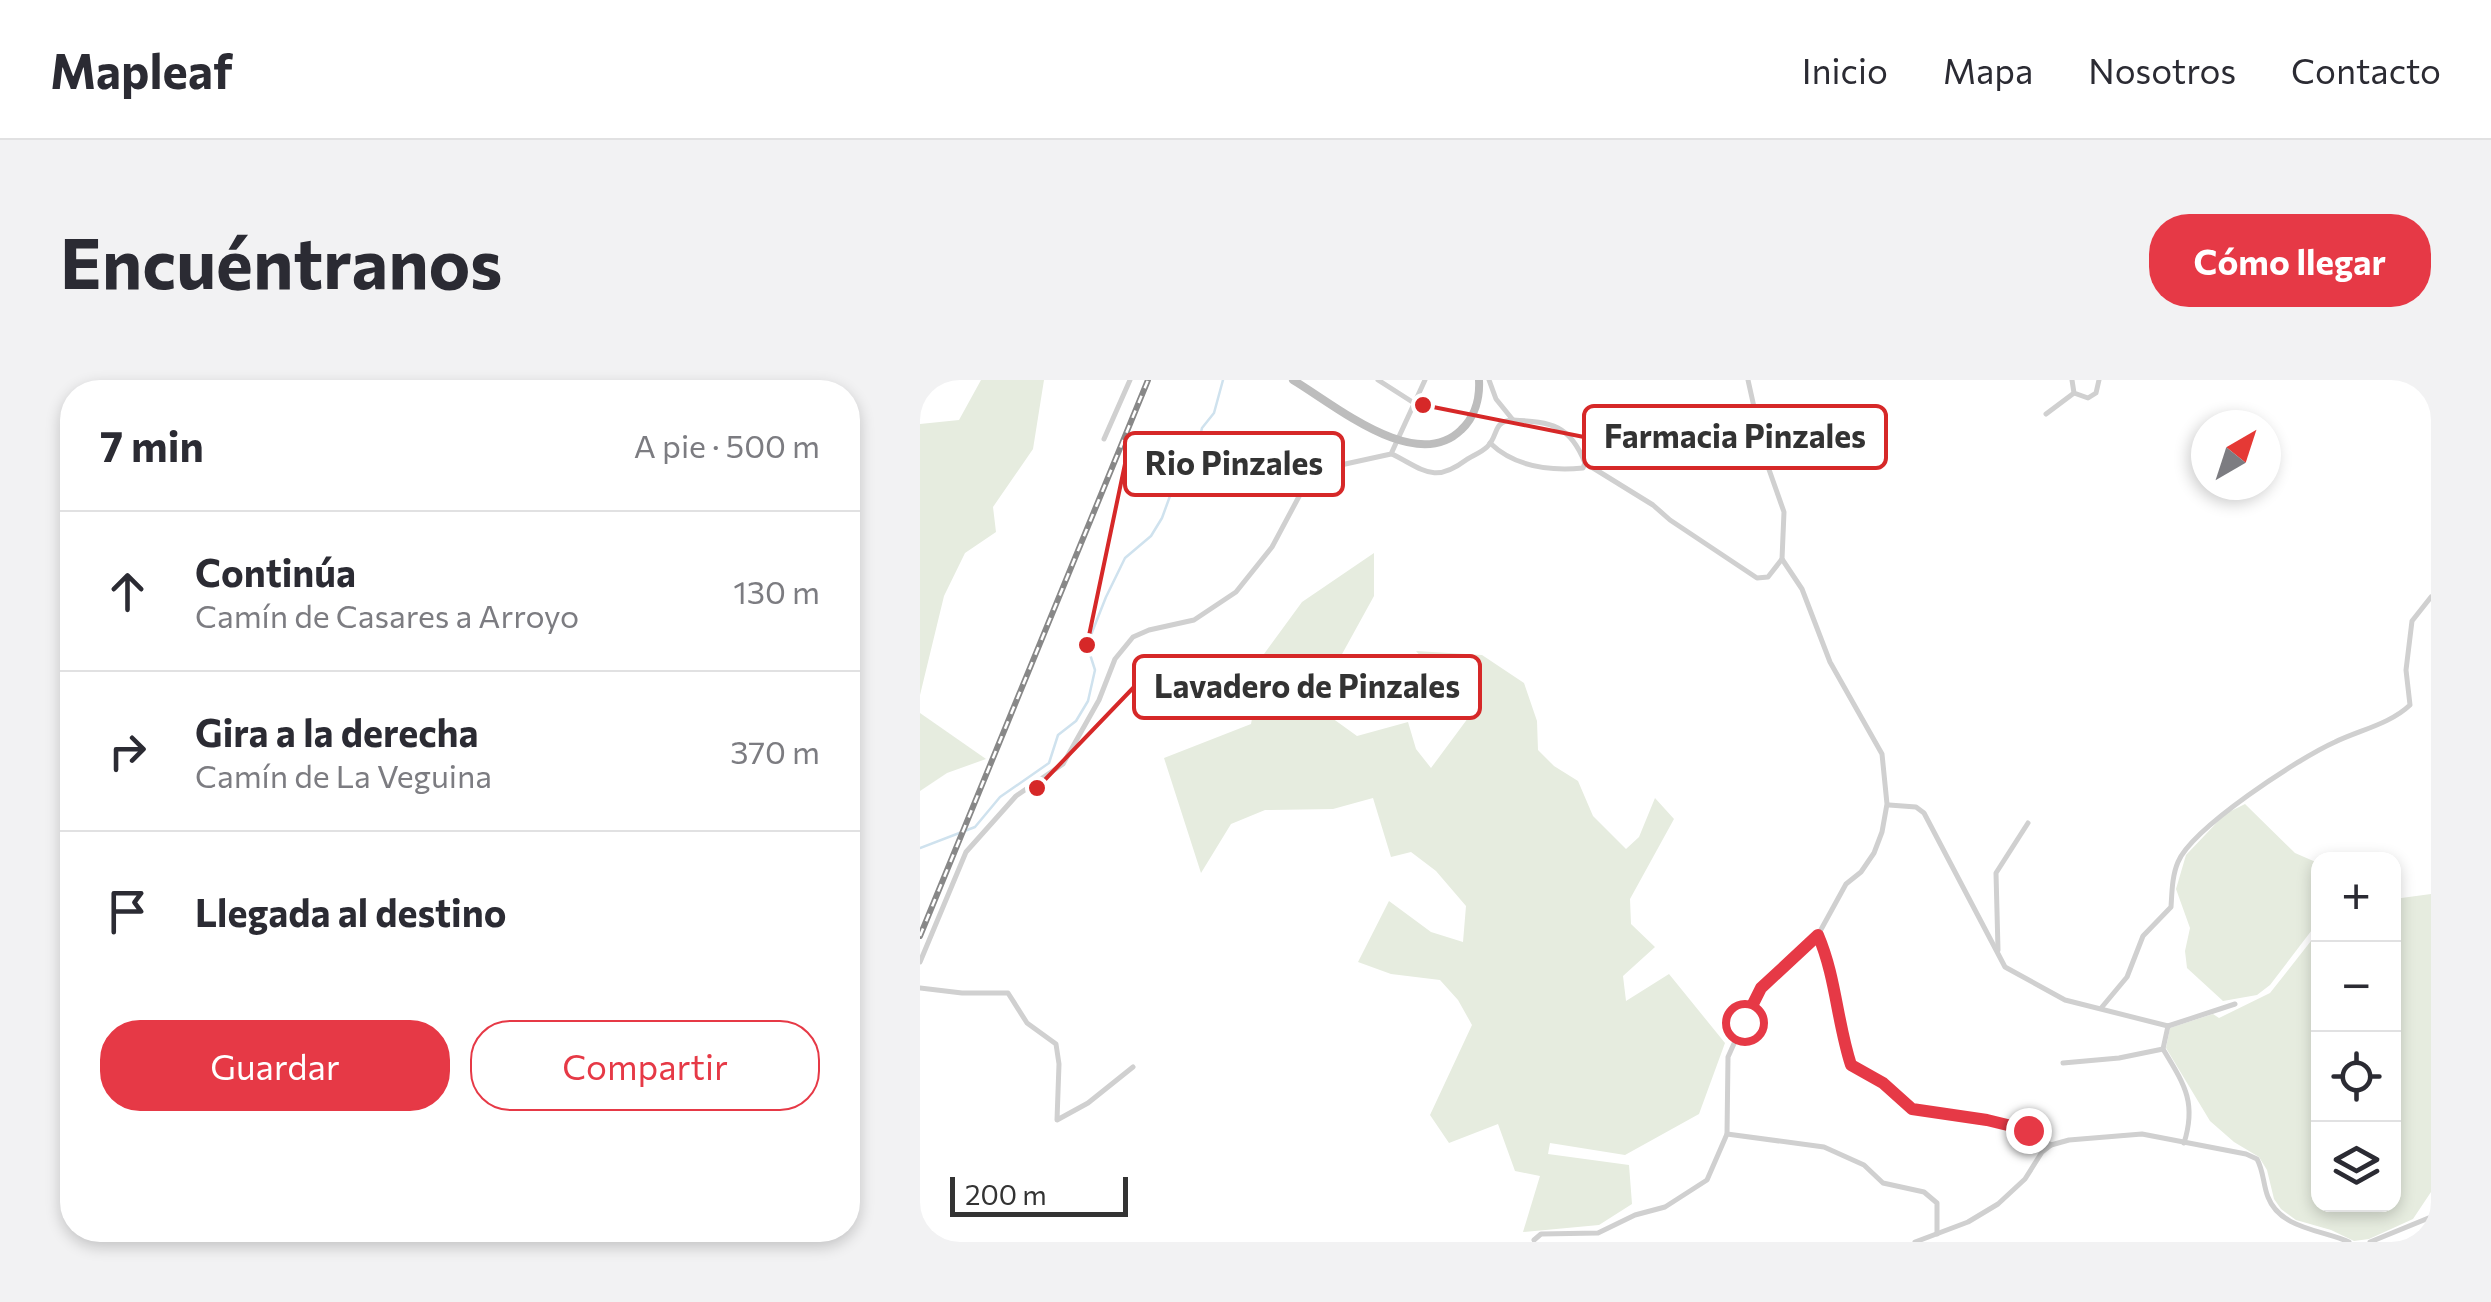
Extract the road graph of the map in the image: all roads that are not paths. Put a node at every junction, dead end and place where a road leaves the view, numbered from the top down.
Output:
1 (1130, 380) edge
2 (1293, 380) edge
3 (1378, 380) edge
4 (1425, 380) edge
5 (1480, 380) edge
6 (1489, 380) edge
7 (1748, 380) edge
8 (2072, 380) edge
9 (2099, 380) edge
10 (2074, 393) junction
11 (1414, 403) junction
12 (2046, 414) dead end
13 (1513, 420) junction
14 (1104, 439) dead end
15 (1394, 440) junction
16 (1490, 442) junction
17 (1391, 454) junction
18 (1585, 463) junction
19 (1782, 559) junction
20 (2431, 597) edge
21 (1887, 804) junction
22 (2028, 822) dead end
23 (1818, 935) junction
24 (1998, 955) junction
25 (920, 962) edge
26 (920, 988) edge
27 (2234, 1004) dead end
28 (2102, 1008) junction
29 (2168, 1026) junction
30 (2163, 1049) junction
31 (2063, 1063) dead end
32 (1132, 1067) dead end
33 (1726, 1134) junction
34 (2184, 1143) junction
35 (2051, 1146) junction
36 (2431, 1217) edge
37 (1937, 1234) junction
38 (1534, 1240) edge
39 (1915, 1242) edge
40 (2349, 1242) edge
41 (2370, 1242) edge

1 - 14 street
2 - 15 main road
3 - 11 street
4 - 11 street
5 - 15 main road
6 - 13 street
7 - 19 street
8 - 10 street
9 - 10 street
10 - 12 street
11 - 15 street
13 - 16 street
13 - 18 street
15 - 17 street
16 - 17 street
16 - 18 street
17 - 25 street
18 - 19 street
19 - 21 street
20 - 28 street
21 - 23 street
21 - 24 street
22 - 24 street
23 - 33 street
23 - 35 street
24 - 28 street
26 - 32 street
27 - 29 street
28 - 29 street
29 - 30 street
30 - 31 street
30 - 34 street
33 - 37 street
33 - 38 street
34 - 35 street
34 - 40 street
35 - 37 street
36 - 41 street
37 - 39 street

